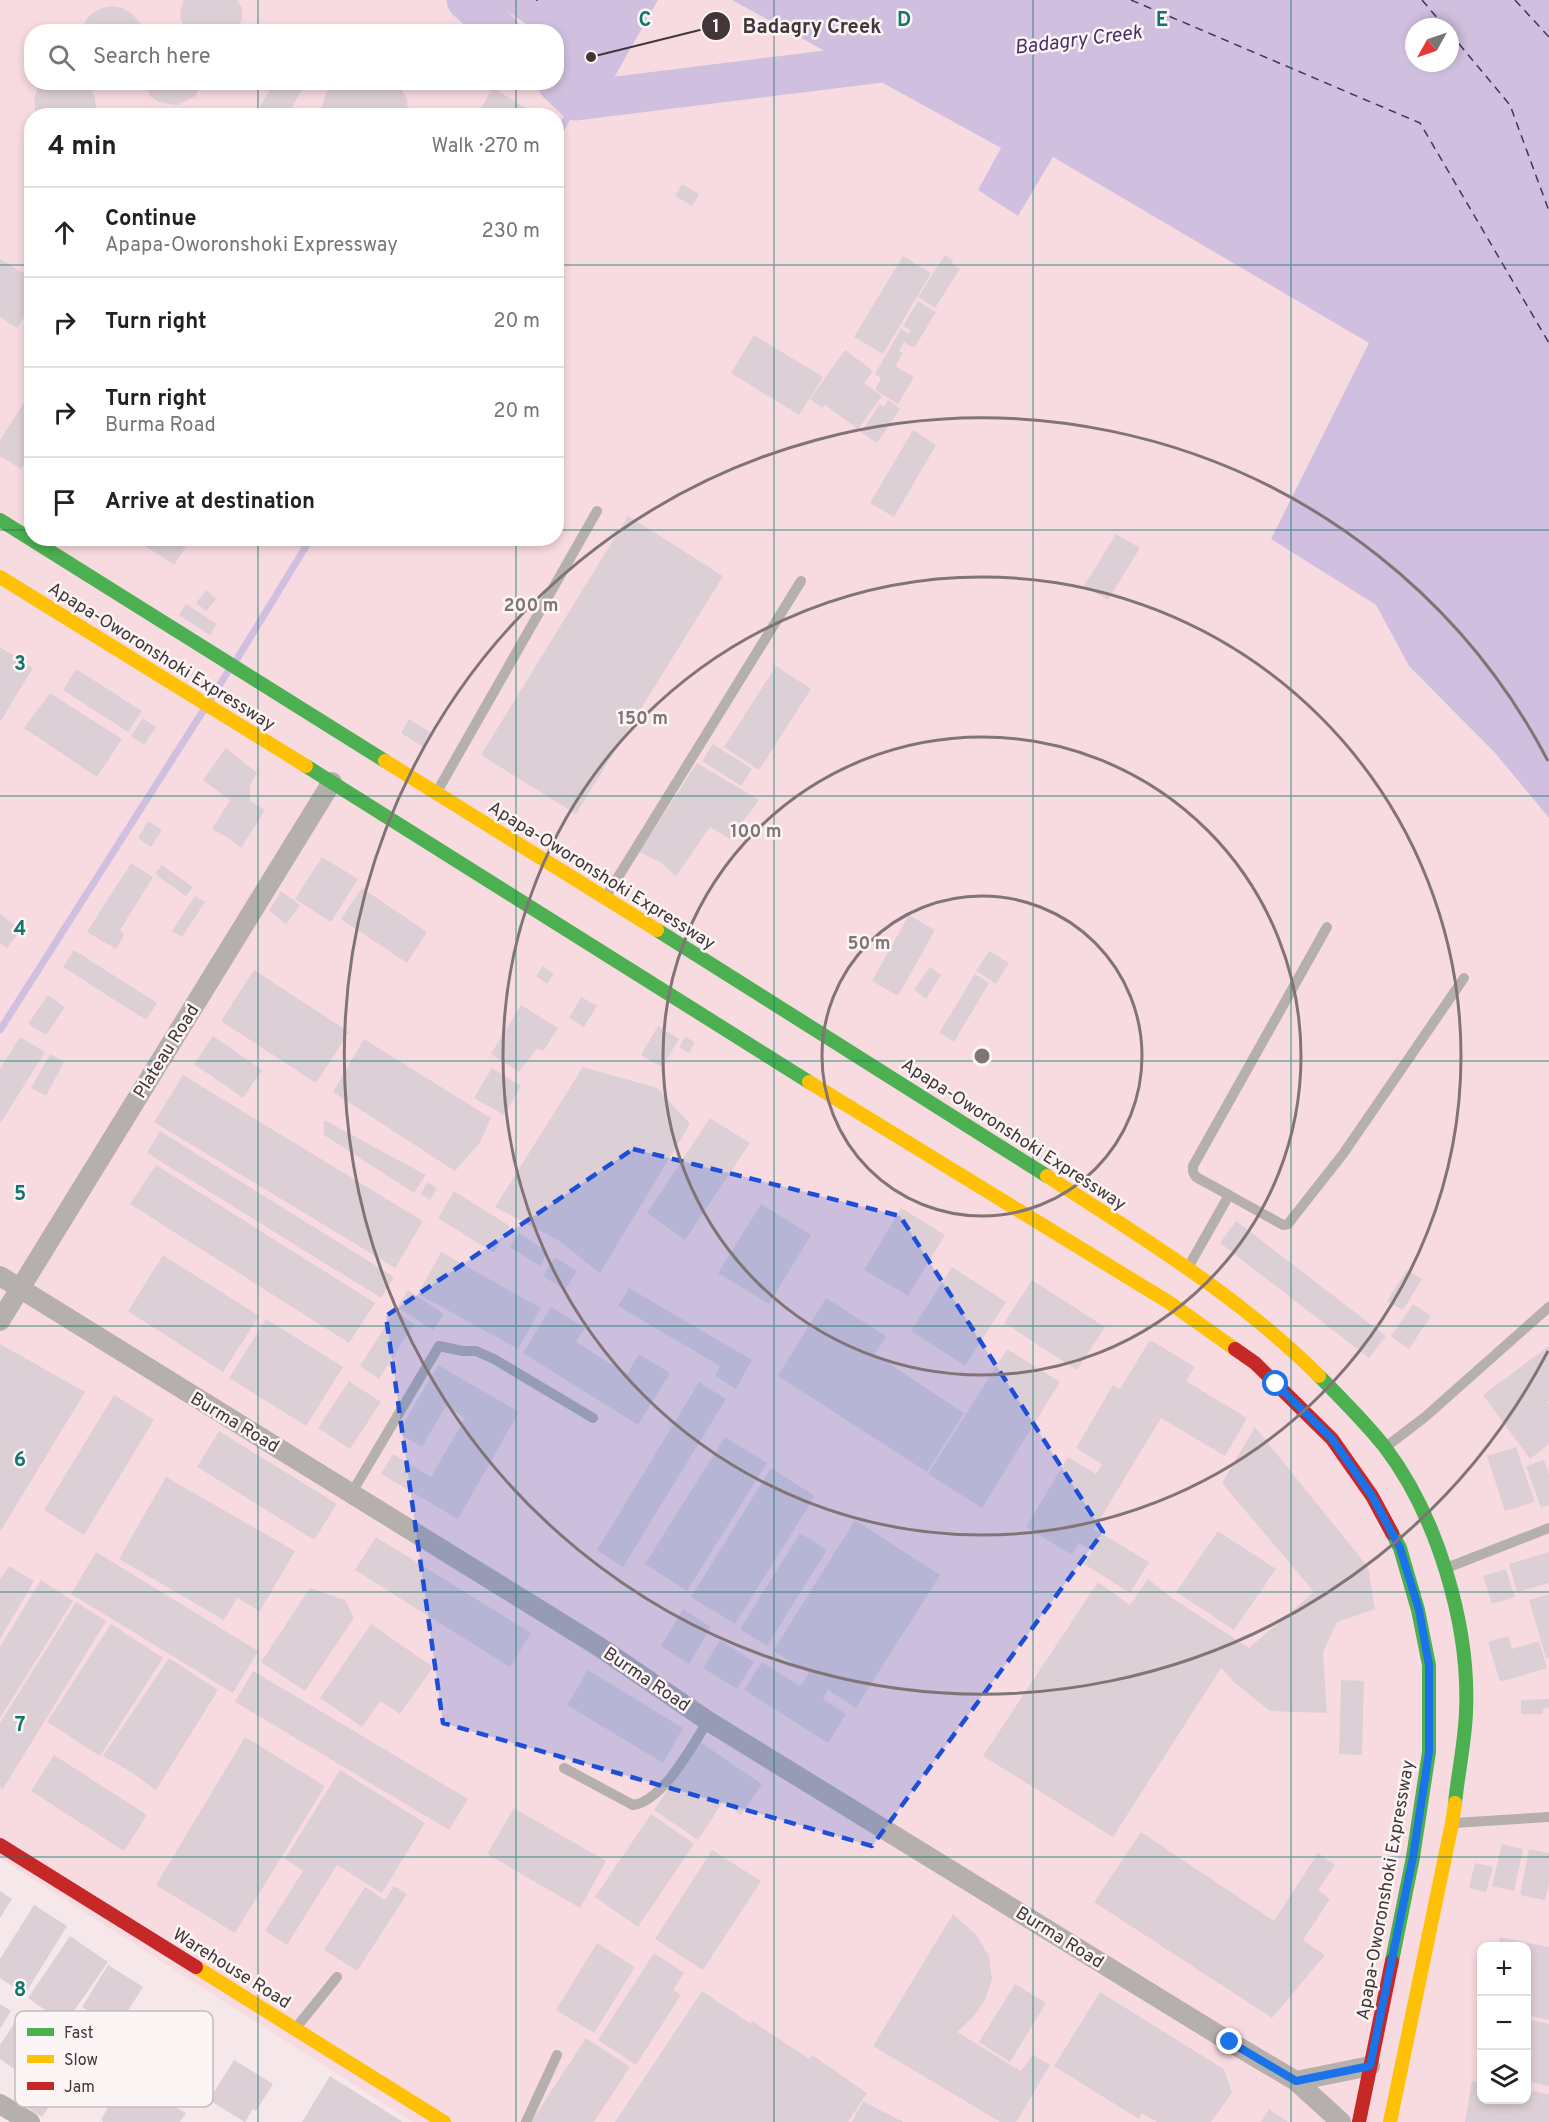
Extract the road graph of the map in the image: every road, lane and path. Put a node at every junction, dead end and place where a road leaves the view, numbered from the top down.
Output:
1 (597, 511) dead end
2 (0, 520) edge
3 (24, 535) edge
4 (42, 546) edge
5 (0, 577) edge
6 (801, 581) dead end
7 (332, 782) junction
8 (436, 792) junction
9 (605, 898) junction
10 (1327, 927) dead end
11 (1464, 978) dead end
12 (1229, 1195) junction
13 (1188, 1267) junction
14 (0, 1276) edge
15 (20, 1290) junction
16 (1549, 1307) edge
17 (0, 1321) edge
18 (593, 1418) dead end
19 (1385, 1448) junction
20 (351, 1494) junction
21 (1549, 1528) edge
22 (1445, 1568) junction
23 (708, 1720) junction
24 (564, 1768) dead end
25 (1549, 1817) edge
26 (1452, 1823) junction
27 (0, 1845) edge
28 (337, 1977) dead end
29 (295, 2029) junction
30 (557, 2055) dead end
31 (1370, 2066) junction
32 (1296, 2081) junction
33 (0, 2104) edge
34 (30, 2122) edge
35 (444, 2122) edge
36 (526, 2122) edge
37 (1341, 2122) edge
38 (1359, 2122) edge
39 (1390, 2122) edge

1 - 8 lane
2 - 3 main road, Apapa-Oworonshoki Expressway
4 - 8 main road, Apapa-Oworonshoki Expressway
5 - 7 main road, Apapa-Oworonshoki Expressway
6 - 9 lane
7 - 15 street, Plateau Road
7 - 31 main road, Apapa-Oworonshoki Expressway
8 - 9 main road, Apapa-Oworonshoki Expressway
9 - 13 main road, Apapa-Oworonshoki Expressway
10 - 12 lane
11 - 12 lane
12 - 13 lane
13 - 19 main road, Apapa-Oworonshoki Expressway
14 - 15 street, Burma Road
15 - 17 street, Plateau Road
15 - 20 street, Burma Road
16 - 19 lane
18 - 20 lane
19 - 22 main road, Apapa-Oworonshoki Expressway
20 - 23 street, Burma Road
21 - 22 lane
22 - 26 main road, Apapa-Oworonshoki Expressway
23 - 24 lane
23 - 32 street, Burma Road
25 - 26 lane
26 - 39 main road, Apapa-Oworonshoki Expressway
27 - 29 main road, Warehouse Road
28 - 29 lane
29 - 35 main road, Warehouse Road
30 - 36 lane
31 - 32 street
31 - 38 main road, Apapa-Oworonshoki Expressway
32 - 37 street, Burma Road
33 - 34 street

